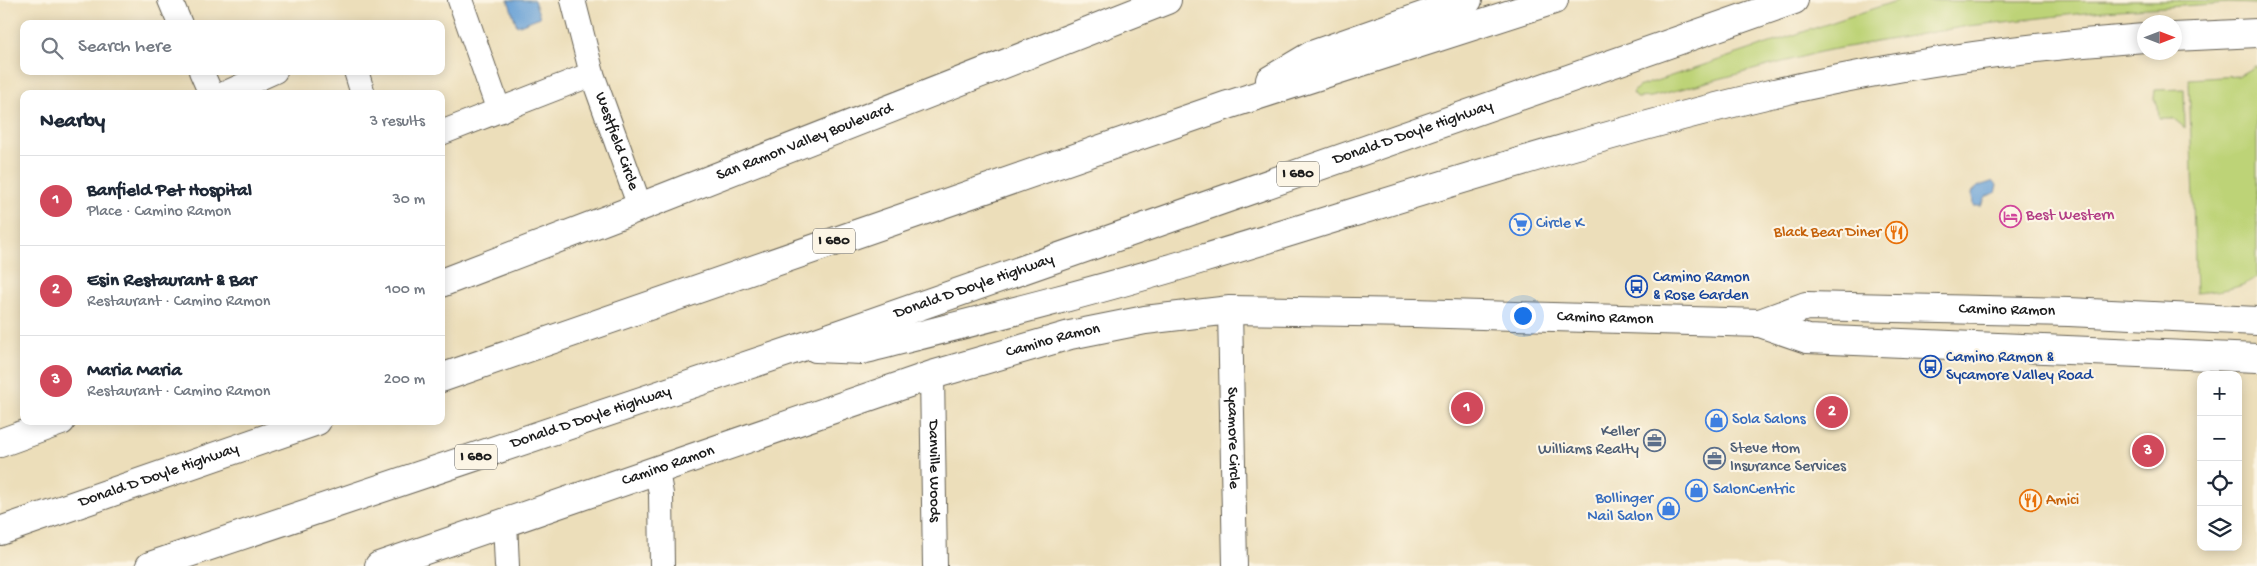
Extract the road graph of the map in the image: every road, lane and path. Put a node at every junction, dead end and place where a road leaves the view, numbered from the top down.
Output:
1 (170, 0) edge
2 (460, 0) edge
3 (573, 0) edge
4 (1167, 0) edge
5 (1468, 0) edge
6 (1554, 0) edge
7 (1794, 0) edge
8 (178, 20) edge
9 (2257, 33) edge
10 (2182, 37) edge
11 (2137, 39) edge
12 (592, 74) junction
13 (203, 75) edge
14 (266, 75) edge
15 (357, 75) edge
16 (209, 90) edge
17 (233, 90) edge
18 (362, 90) edge
19 (1228, 105) junction
20 (499, 111) junction
21 (445, 131) edge
22 (640, 207) junction
23 (445, 281) edge
24 (2257, 304) edge
25 (1230, 310) junction
26 (2223, 320) junction
27 (2257, 321) edge
28 (1760, 323) junction
29 (802, 347) junction
30 (2257, 358) edge
31 (932, 376) junction
32 (445, 377) edge
33 (50, 425) edge
34 (305, 425) edge
35 (0, 443) edge
36 (657, 471) junction
37 (505, 521) junction
38 (0, 531) edge
39 (150, 566) edge
40 (379, 566) edge
41 (507, 566) edge
42 (662, 566) edge
43 (935, 566) edge
44 (1235, 566) edge

1 - 8 street
2 - 20 street
3 - 12 street, Westfield Circle
4 - 22 main road, San Ramon Valley Boulevard
5 - 19 main road
6 - 19 main road, I 680
7 - 29 main road, Donald D Doyle Highway / I 680
9 - 10 main road
11 - 29 main road
12 - 20 street, Westfield Circle
12 - 22 street, Westfield Circle
13 - 16 street
14 - 17 street
15 - 18 street
19 - 32 main road, I 680
20 - 21 street, Westfield Circle
22 - 23 main road, San Ramon Valley Boulevard
24 - 26 main road
25 - 28 main road, Camino Ramon
25 - 31 main road, Camino Ramon
25 - 44 street, Sycamore Circle
26 - 27 main road, Camino Ramon
26 - 28 main road, Camino Ramon
28 - 30 main road, Camino Ramon
29 - 39 main road, Donald D Doyle Highway / I 680
31 - 36 main road, Camino Ramon
31 - 43 street, Danville Woods
33 - 35 main road
34 - 38 main road, Donald D Doyle Highway
36 - 37 main road, Camino Ramon
36 - 42 street
37 - 40 main road, Camino Ramon
37 - 41 street

